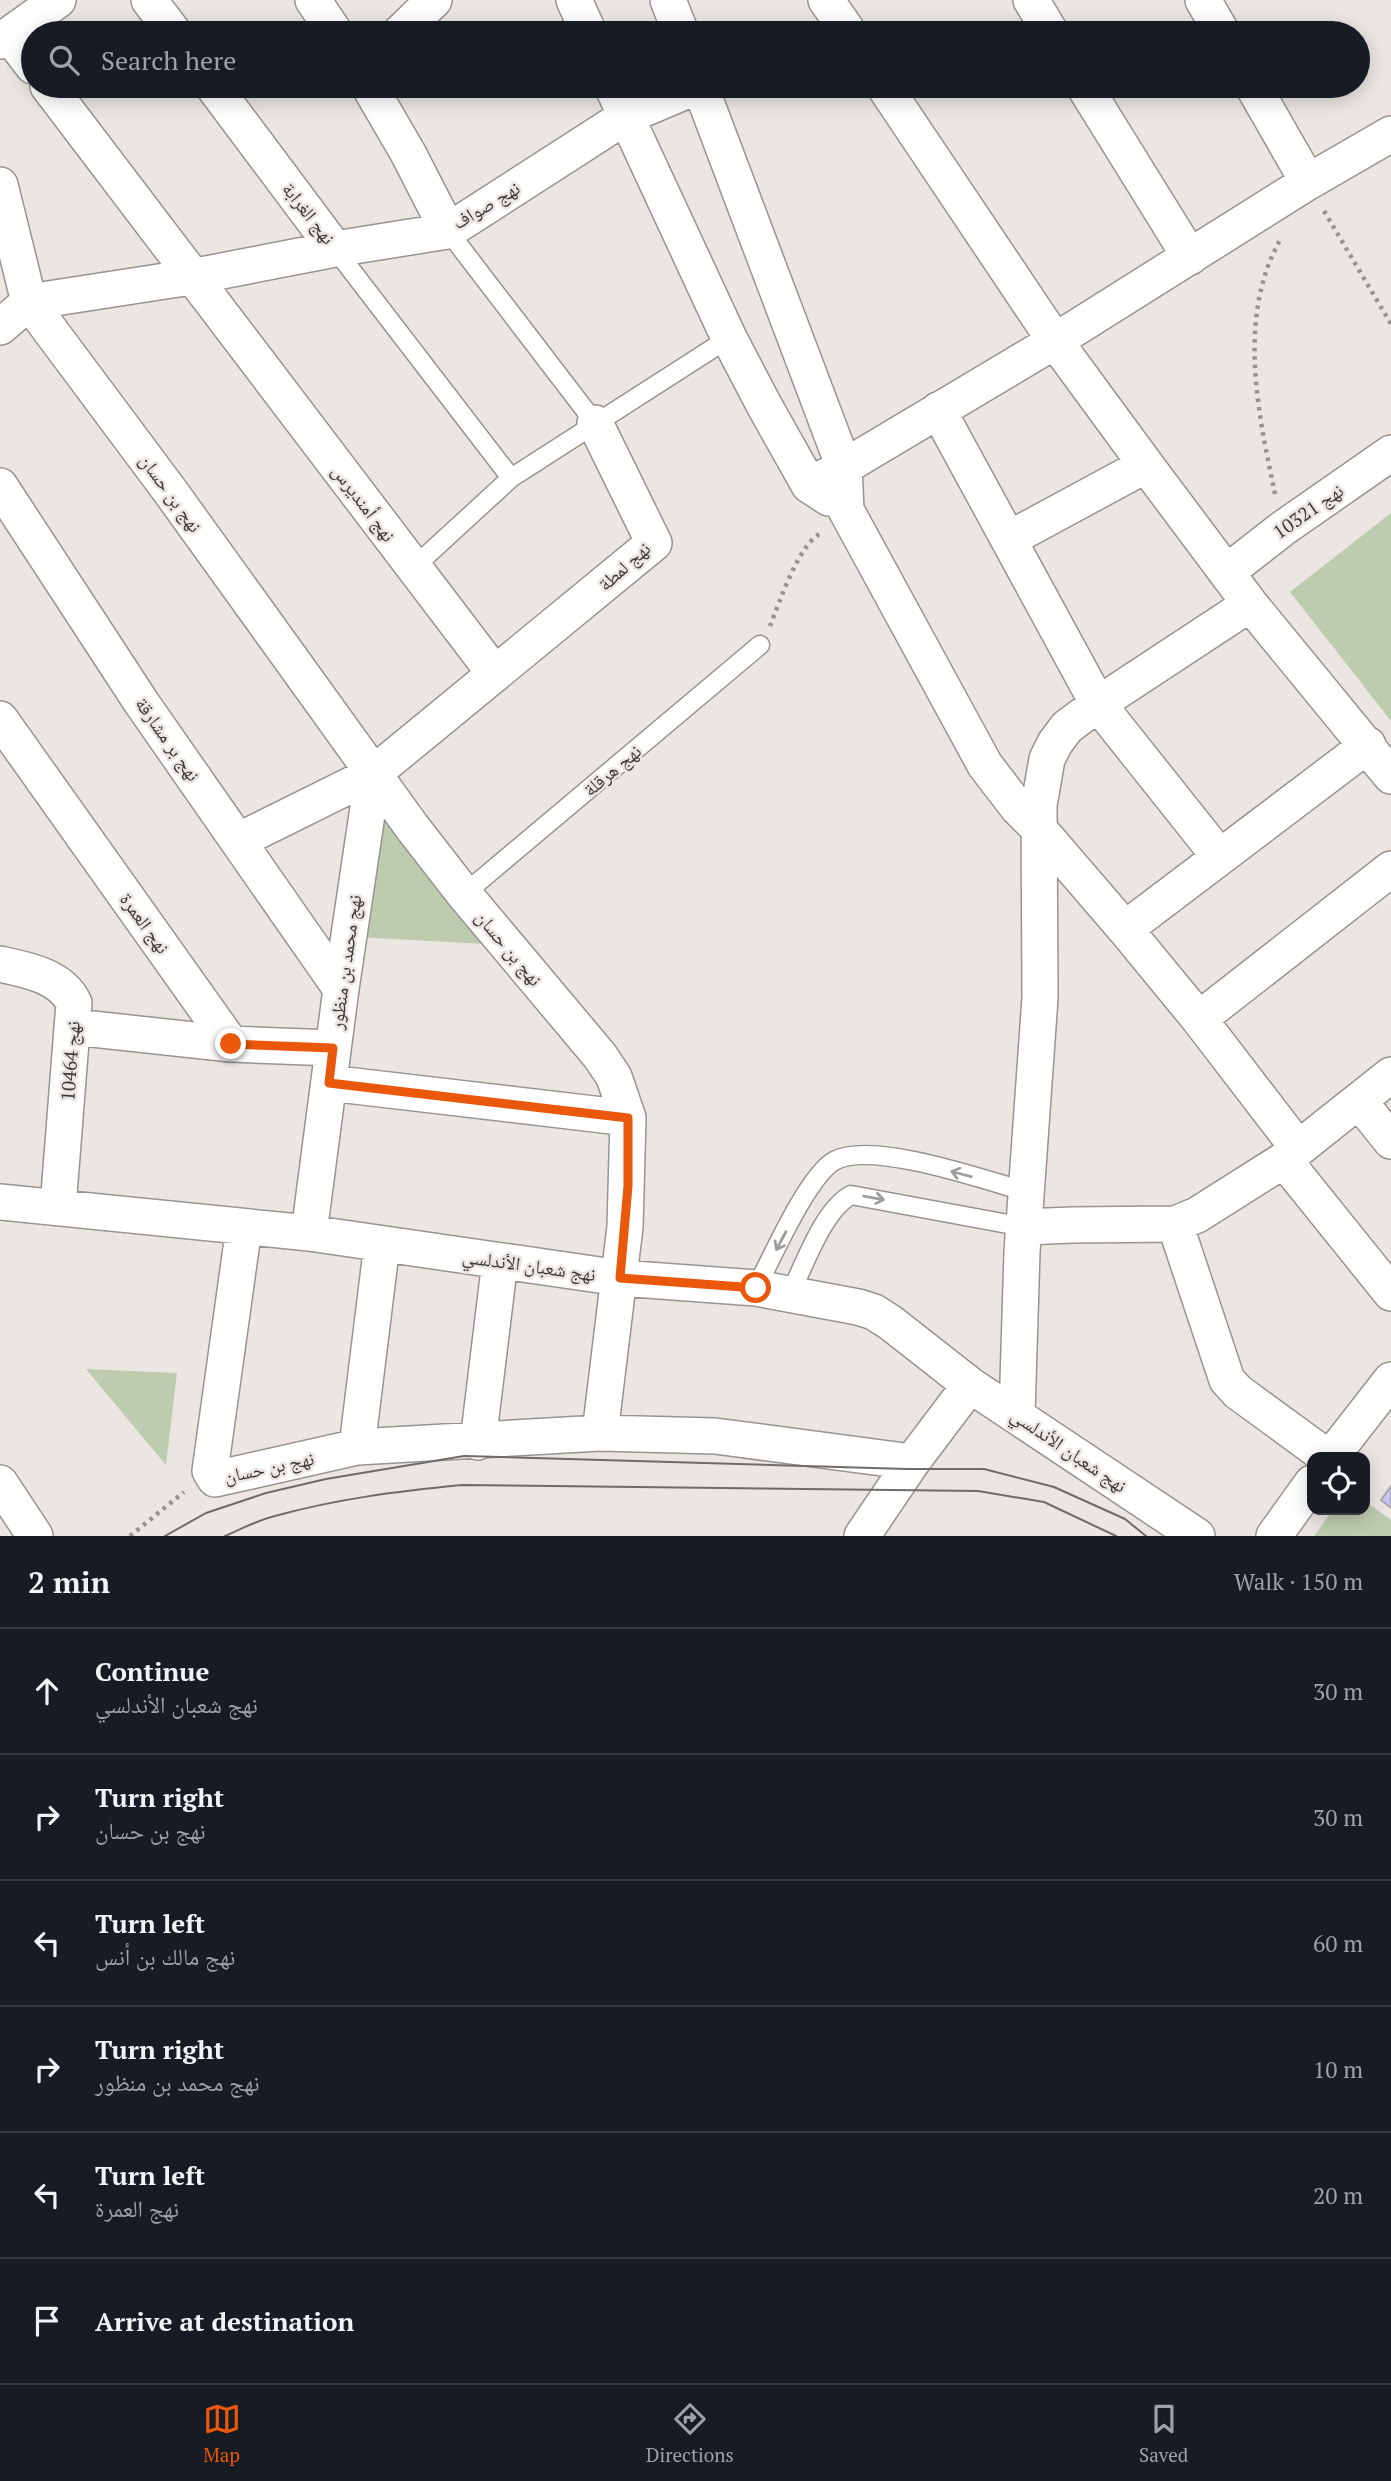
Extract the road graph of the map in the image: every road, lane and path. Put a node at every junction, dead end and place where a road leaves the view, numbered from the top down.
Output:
1 (58, 0) edge
2 (149, 0) edge
3 (313, 0) edge
4 (434, 0) edge
5 (574, 0) edge
6 (668, 0) edge
7 (826, 0) edge
8 (1031, 0) edge
9 (1203, 0) edge
10 (29, 21) edge
11 (165, 21) edge
12 (327, 21) edge
13 (412, 21) edge
14 (584, 21) edge
15 (676, 21) edge
16 (841, 21) edge
17 (1044, 21) edge
18 (1215, 21) edge
19 (21, 27) edge
20 (5, 38) edge
21 (21, 54) edge
22 (57, 98) edge
23 (222, 98) edge
24 (376, 98) edge
25 (617, 98) edge
26 (670, 98) edge
27 (704, 98) edge
28 (892, 98) edge
29 (1091, 98) edge
30 (1259, 98) edge
31 (625, 117) junction
32 (1391, 134) edge
33 (1308, 182) junction
34 (0, 185) edge
35 (448, 231) junction
36 (1281, 236) dead end
37 (335, 249) junction
38 (1190, 257) junction
39 (191, 277) junction
40 (29, 302) junction
41 (1391, 324) edge
42 (0, 327) edge
43 (730, 338) junction
44 (1055, 341) junction
45 (938, 410) junction
46 (595, 423) junction
47 (1391, 453) edge
48 (1146, 465) junction
49 (844, 467) junction
50 (511, 478) junction
51 (810, 485) junction
52 (0, 486) edge
53 (849, 515) junction
54 (1282, 529) junction
55 (1009, 539) junction
56 (413, 568) junction
57 (1227, 572) junction
58 (1250, 604) junction
59 (760, 645) joint
60 (495, 674) junction
61 (1098, 704) junction
62 (0, 719) edge
63 (1368, 746) junction
64 (373, 774) junction
65 (1391, 776) edge
66 (1039, 829) junction
67 (238, 841) junction
68 (1219, 856) junction
69 (1391, 869) edge
70 (464, 894) junction
71 (1125, 929) junction
72 (2, 962) edge
73 (341, 989) junction
74 (1199, 1019) junction
75 (74, 1027) junction
76 (231, 1044) junction
77 (333, 1048) junction
78 (1391, 1075) edge
79 (329, 1083) junction
80 (1359, 1101) junction
81 (628, 1118) junction
82 (1391, 1141) edge
83 (1291, 1154) junction
84 (1027, 1192) junction
85 (0, 1202) edge
86 (58, 1207) junction
87 (1175, 1224) junction
88 (1072, 1225) junction
89 (244, 1227) junction
90 (1024, 1227) junction
91 (309, 1233) junction
92 (382, 1244) junction
93 (500, 1261) junction
94 (620, 1278) junction
95 (756, 1288) junction
96 (1391, 1293) edge
97 (790, 1294) junction
98 (1391, 1380) edge
99 (970, 1385) junction
100 (1017, 1414) junction
101 (600, 1433) junction
102 (478, 1442) junction
103 (357, 1447) junction
104 (1322, 1452) edge
105 (1333, 1452) edge
106 (912, 1462) junction
107 (210, 1471) junction
108 (0, 1483) edge
109 (1307, 1490) edge
110 (35, 1536) edge
111 (130, 1536) edge
112 (862, 1536) edge
113 (1197, 1536) edge
114 (1274, 1536) edge

1 - 10 street
2 - 11 street
3 - 12 street
4 - 13 street
5 - 14 street
6 - 15 street
7 - 16 street
8 - 17 street
9 - 18 street
19 - 20 street
20 - 21 street
22 - 39 street, نهج أمنديرس
23 - 37 street, نهج الغرابة
24 - 35 street, نهج صواف
25 - 31 street
26 - 31 street, نهج صواف
27 - 49 street
28 - 44 street
29 - 38 street
30 - 33 street
31 - 35 street, نهج صواف
31 - 43 street
32 - 33 street
33 - 38 street
33 - 41 path
34 - 40 street, نهج بن حسان
35 - 37 street, نهج الغرابة
35 - 46 lane
36 - 54 path
37 - 39 street
37 - 50 lane
38 - 44 street
39 - 40 street
39 - 56 street, نهج أمنديرس
40 - 42 street
40 - 64 street, نهج بن حسان
43 - 46 lane
43 - 51 street
44 - 45 street
44 - 48 street
45 - 49 street
45 - 55 street
46 - 50 lane
46 - 60 street, نهج لمطة
47 - 54 street, نهج 10321
48 - 55 street
48 - 57 street
49 - 51 street
49 - 53 street
50 - 56 lane
51 - 53 street
52 - 67 street, نهج بر مشارقة
53 - 59 path
53 - 66 street
54 - 57 street, نهج 10321
55 - 61 street
56 - 60 street, نهج أمنديرس
57 - 58 street
58 - 61 street
58 - 63 street
59 - 70 lane, نهج هرقلة
60 - 64 street
61 - 66 street
61 - 68 street
62 - 76 street, نهج العمرة
63 - 65 street
63 - 68 street
64 - 67 street
64 - 70 street, نهج بن حسان
64 - 73 street, نهج محمد بن منظور
66 - 71 street
66 - 84 street
67 - 73 street, نهج بر مشارقة
68 - 71 street
69 - 74 street
70 - 81 street, نهج بن حسان
71 - 74 street
72 - 75 street, نهج 10464
73 - 77 street, نهج محمد بن منظور
74 - 83 street
75 - 76 street
75 - 86 street, نهج 10464
76 - 77 street
77 - 79 street, نهج محمد بن منظور
78 - 80 street
79 - 81 street
79 - 91 street, نهج محمد بن منظور
80 - 82 street
80 - 83 street
81 - 94 street, نهج بن حسان
83 - 87 street
83 - 96 street
84 - 88 street
84 - 90 street
84 -> 95 lane
85 - 86 street, نهج شعبان الأندلسي
86 - 89 street, نهج شعبان الأندلسي
87 - 88 street
87 - 104 street
88 - 90 street
89 - 91 street, نهج شعبان الأندلسي
89 - 107 street
97 -> 90 lane
90 - 100 street
91 - 92 street, نهج شعبان الأندلسي
92 - 93 street, نهج شعبان الأندلسي
92 - 103 street
93 - 94 street, نهج شعبان الأندلسي
93 - 102 street
94 - 95 street, نهج شعبان الأندلسي
94 - 101 street, نهج بن حسان
95 - 97 street, نهج شعبان الأندلسي
97 - 99 street, نهج شعبان الأندلسي
98 - 105 street
99 - 100 street, نهج شعبان الأندلسي
99 - 106 street
100 - 113 street, نهج شعبان الأندلسي
101 - 102 street, نهج بن حسان
101 - 106 street
102 - 103 street, نهج بن حسان
103 - 107 street, نهج بن حسان
106 - 112 street
107 - 111 path
108 - 110 street
109 - 114 street

